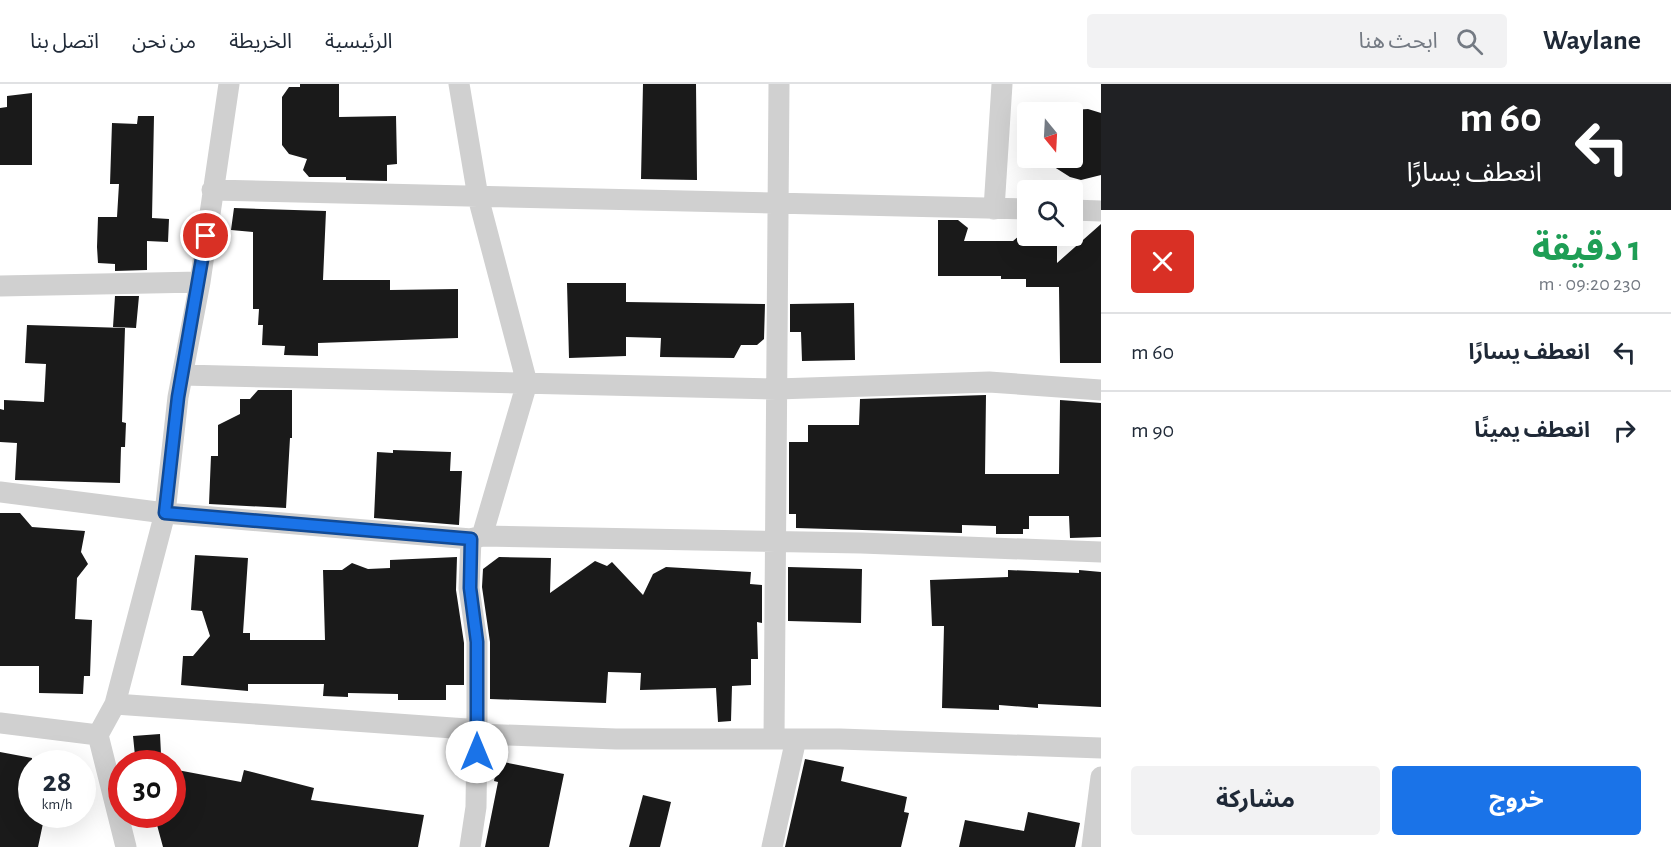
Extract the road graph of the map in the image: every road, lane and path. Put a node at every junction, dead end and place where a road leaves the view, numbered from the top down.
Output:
1 (229, 84) edge
2 (458, 84) edge
3 (779, 84) edge
4 (1002, 84) edge
5 (212, 190) junction
6 (478, 197) junction
7 (778, 204) junction
8 (994, 209) junction
9 (1017, 209) edge
10 (1083, 210) edge
11 (1101, 211) edge
12 (200, 282) junction
13 (0, 286) edge
14 (182, 375) junction
15 (527, 383) junction
16 (777, 389) junction
17 (1101, 390) edge
18 (0, 492) edge
19 (165, 513) junction
20 (476, 538) junction
21 (775, 541) junction
22 (1101, 552) edge
23 (115, 704) junction
24 (0, 723) edge
25 (477, 734) junction
26 (98, 735) junction
27 (774, 739) junction
28 (795, 739) junction
29 (1101, 748) edge
30 (1101, 777) edge
31 (126, 847) edge
32 (470, 847) edge
33 (772, 847) edge
34 (1092, 847) edge

1 - 5 street
2 - 6 street
3 - 7 street
4 - 8 street
5 - 6 street
5 - 12 street
6 - 7 street
6 - 15 street
7 - 8 street
7 - 16 street
8 - 9 street
10 - 11 street
12 - 13 street
12 - 14 street
14 - 15 street
14 - 19 street
15 - 16 street
15 - 20 street
16 - 17 street
16 - 21 street
18 - 19 street
19 - 20 street
19 - 23 street
20 - 21 street
20 - 25 street
21 - 22 street
21 - 27 street
23 - 25 street
23 - 26 street
24 - 26 street
25 - 27 street
25 - 32 street
26 - 31 street
27 - 28 street
28 - 29 street
28 - 33 street
30 - 34 street

